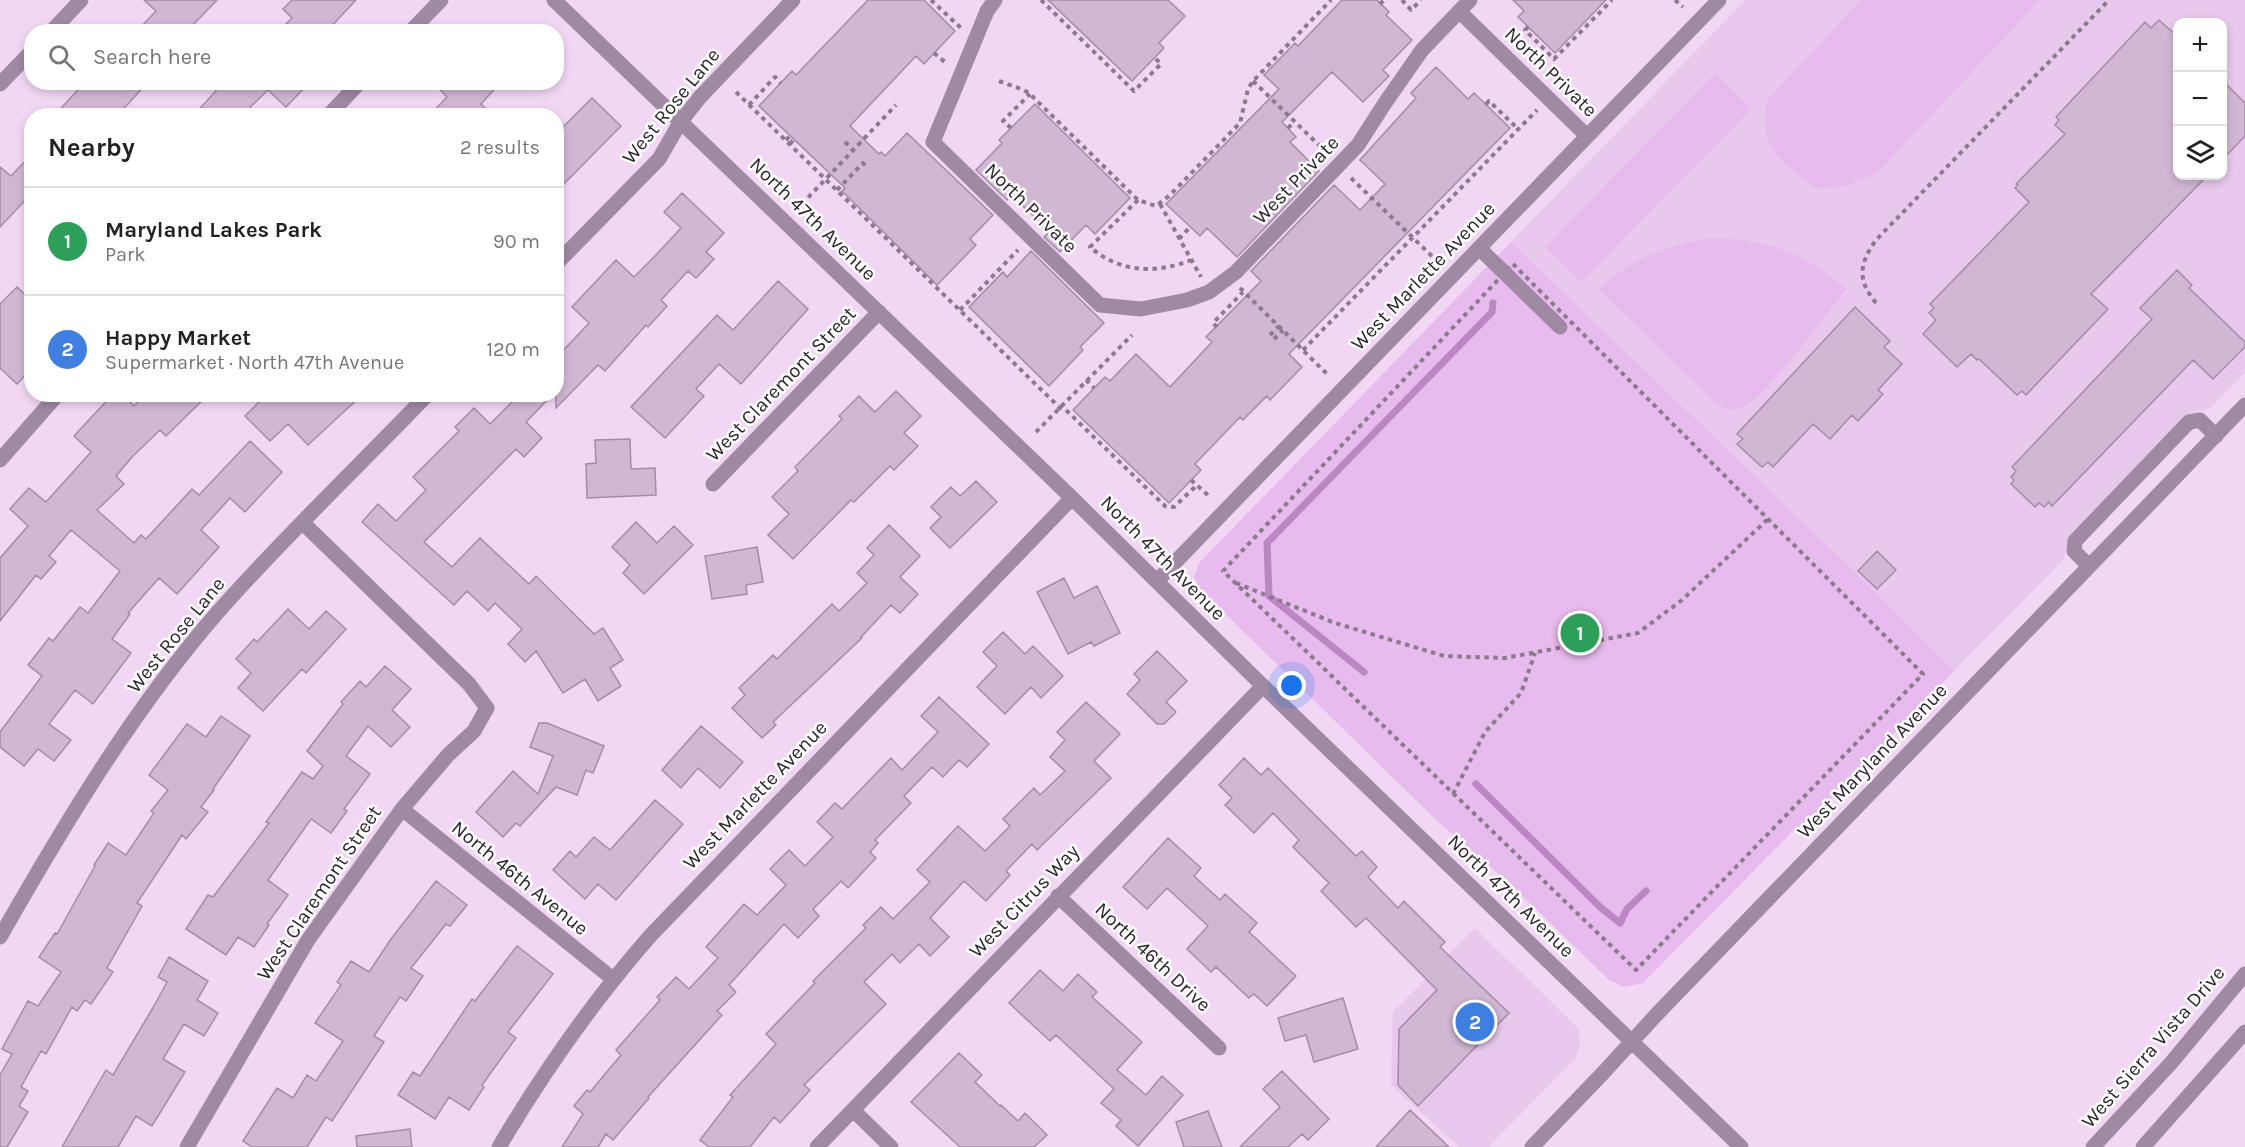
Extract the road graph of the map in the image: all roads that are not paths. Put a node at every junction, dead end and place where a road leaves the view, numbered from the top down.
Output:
1 (81, 0) edge
2 (441, 0) edge
3 (554, 0) edge
4 (794, 0) edge
5 (995, 0) edge
6 (1719, 0) edge
7 (1465, 6) edge
8 (58, 24) edge
9 (418, 24) edge
10 (24, 59) edge
11 (0, 84) edge
12 (352, 90) edge
13 (336, 108) edge
14 (681, 121) junction
15 (1587, 136) junction
16 (1479, 248) junction
17 (564, 256) edge
18 (1100, 305) joint
19 (879, 312) junction
20 (1560, 327) dead end
21 (51, 402) edge
22 (420, 402) edge
23 (2245, 405) edge
24 (2216, 436) junction
25 (0, 460) edge
26 (713, 484) dead end
27 (1072, 498) junction
28 (303, 523) junction
29 (2089, 566) junction
30 (1157, 581) junction
31 (1263, 686) junction
32 (402, 809) junction
33 (1058, 896) junction
34 (0, 937) edge
35 (2245, 974) edge
36 (613, 980) junction
37 (2245, 1032) edge
38 (1631, 1042) junction
39 (1219, 1048) dead end
40 (852, 1110) junction
41 (187, 1147) edge
42 (499, 1147) edge
43 (817, 1147) edge
44 (891, 1147) edge
45 (1532, 1147) edge
46 (1741, 1147) edge
47 (2093, 1147) edge
48 (2143, 1147) edge

1 - 8 street
2 - 9 street
3 - 14 street, North 47th Avenue
4 - 14 street, West Rose Lane
5 - 18 street, North Private
6 - 15 street, West Marlette Avenue
7 - 15 street, North Private
7 - 18 street, West Private
10 - 11 street
12 - 13 street
14 - 17 street, West Rose Lane
14 - 19 street, North 47th Avenue
15 - 16 street, West Marlette Avenue
16 - 20 street
16 - 30 street, West Marlette Avenue
19 - 26 street, West Claremont Street
19 - 27 street, North 47th Avenue
21 - 25 street
22 - 28 street, West Rose Lane
23 - 24 street, West Maryland Avenue
24 - 29 street, West Maryland Avenue
24 - 29 street
27 - 30 street, North 47th Avenue
27 - 36 street, West Marlette Avenue
28 - 32 street, West Claremont Street
28 - 34 street, West Rose Lane
29 - 38 street, West Maryland Avenue
30 - 31 street, North 47th Avenue
31 - 33 street, West Citrus Way
31 - 38 street, North 47th Avenue
32 - 36 street, North 46th Avenue
32 - 41 street, West Claremont Street
33 - 39 street, North 46th Drive
33 - 40 street, West Citrus Way
35 - 47 street, West Sierra Vista Drive
36 - 42 street, West Marlette Avenue
37 - 48 street
38 - 45 street, West Maryland Avenue
38 - 46 street, North 47th Avenue
40 - 43 street, West Citrus Way
40 - 44 street

